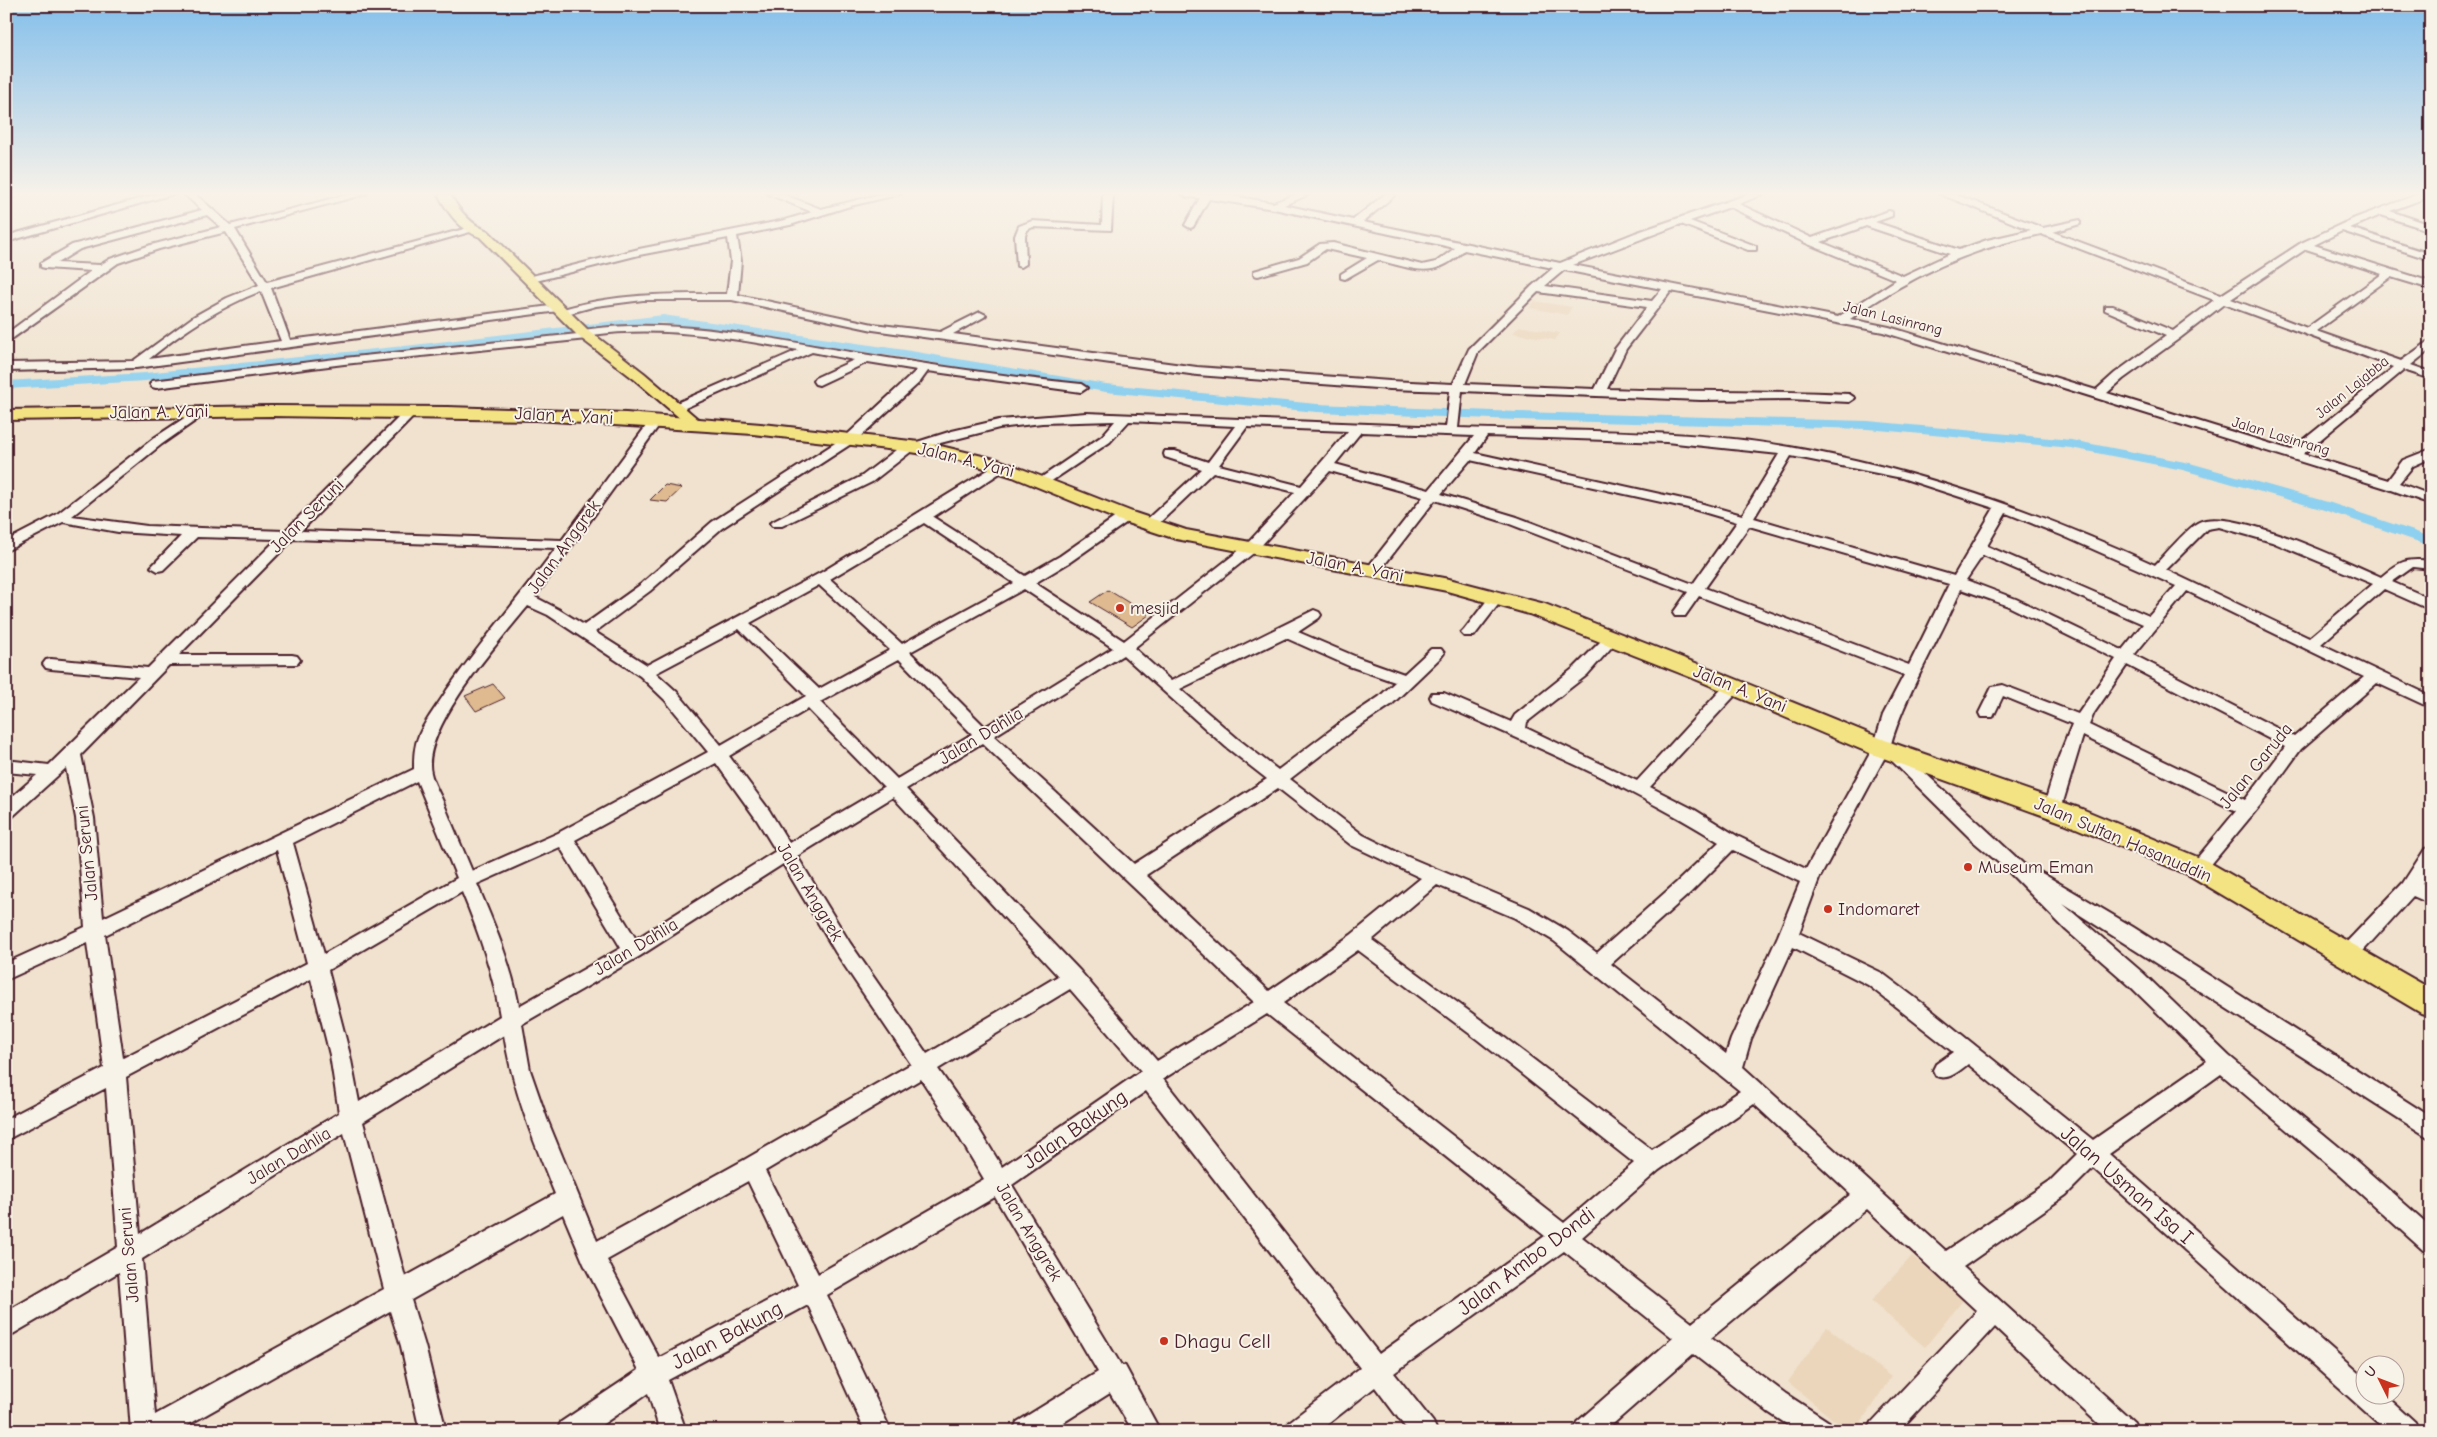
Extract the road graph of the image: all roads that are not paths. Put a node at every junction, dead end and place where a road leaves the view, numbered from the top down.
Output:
1 (52, 261) edge
2 (118, 261) edge
3 (249, 261) edge
4 (359, 261) edge
5 (510, 261) edge
6 (599, 261) edge
7 (736, 261) edge
8 (1299, 261) edge
9 (1369, 261) edge
10 (1396, 261) edge
11 (1446, 261) edge
12 (1537, 261) edge
13 (1575, 261) edge
14 (1858, 261) edge
15 (1945, 261) edge
16 (2121, 261) edge
17 (2281, 261) edge
18 (2356, 261) edge
19 (1562, 266) junction
20 (100, 268) junction
21 (2391, 272) junction
22 (1258, 273) dead end
23 (1345, 276) dead end
24 (528, 280) junction
25 (1904, 280) junction
26 (2431, 286) edge
27 (264, 287) junction
28 (1536, 288) junction
29 (1668, 288) junction
30 (732, 297) junction
31 (2223, 300) junction
32 (1655, 305) junction
33 (2110, 308) dead end
34 (560, 310) junction
35 (980, 315) dead end
36 (1841, 320) junction
37 (2308, 332) junction
38 (584, 333) junction
39 (942, 335) junction
40 (2176, 336) junction
41 (285, 339) junction
42 (6, 340) edge
43 (2431, 343) edge
44 (810, 349) junction
45 (867, 358) junction
46 (6, 360) edge
47 (140, 360) junction
48 (2404, 366) junction
49 (6, 367) edge
50 (925, 367) junction
51 (2431, 376) edge
52 (819, 381) dead end
53 (156, 384) dead end
54 (1081, 388) dead end
55 (1456, 390) junction
56 (1600, 391) junction
57 (2098, 395) junction
58 (1850, 398) dead end
59 (676, 408) junction
60 (201, 410) junction
61 (411, 412) junction
62 (6, 415) edge
63 (1126, 417) junction
64 (656, 421) junction
65 (1244, 423) junction
66 (694, 424) junction
67 (1358, 427) junction
68 (1453, 427) junction
69 (1484, 431) junction
70 (850, 439) junction
71 (912, 447) junction
72 (1788, 450) junction
73 (2431, 453) edge
74 (1170, 454) dead end
75 (1467, 455) junction
76 (2293, 456) junction
77 (1001, 466) junction
78 (1327, 466) junction
79 (1211, 468) junction
80 (1044, 482) junction
81 (2391, 485) junction
82 (1302, 490) junction
83 (1430, 495) junction
84 (2431, 500) edge
85 (2002, 507) junction
86 (924, 517) junction
87 (1125, 517) junction
88 (61, 518) junction
89 (1746, 520) junction
90 (777, 523) dead end
91 (1149, 526) junction
92 (192, 534) junction
93 (288, 535) junction
94 (567, 544) junction
95 (6, 547) edge
96 (1251, 548) junction
97 (1980, 548) junction
98 (2431, 565) edge
99 (158, 567) dead end
100 (1373, 570) junction
101 (2157, 571) junction
102 (820, 578) junction
103 (1957, 582) junction
104 (1024, 583) junction
105 (2185, 584) junction
106 (2382, 584) junction
107 (1695, 590) junction
108 (1496, 598) junction
109 (526, 600) junction
110 (2431, 605) edge
111 (1680, 613) dead end
112 (1314, 615) dead end
113 (2151, 622) junction
114 (741, 623) junction
115 (584, 632) junction
116 (1285, 632) junction
117 (1470, 633) dead end
118 (1612, 638) junction
119 (2311, 645) junction
120 (1124, 648) junction
121 (900, 651) junction
122 (1436, 653) dead end
123 (2125, 657) junction
124 (292, 660) dead end
125 (51, 664) dead end
126 (157, 667) junction
127 (646, 672) junction
128 (1912, 672) junction
129 (2374, 677) junction
130 (1408, 681) junction
131 (1734, 686) junction
132 (1169, 688) junction
133 (1438, 697) dead end
134 (813, 700) junction
135 (2431, 703) edge
136 (1987, 713) dead end
137 (2082, 725) junction
138 (1519, 732) junction
139 (983, 735) junction
140 (2295, 745) junction
141 (1887, 750) junction
142 (72, 754) junction
143 (719, 754) junction
144 (6, 766) edge
145 (52, 771) junction
146 (422, 772) junction
147 (1278, 779) junction
148 (894, 789) junction
149 (1639, 789) junction
150 (2052, 809) junction
151 (2248, 809) junction
152 (6, 812) edge
153 (564, 838) junction
154 (283, 840) junction
155 (1731, 841) junction
156 (787, 853) junction
157 (2431, 854) edge
158 (2011, 863) junction
159 (2198, 868) junction
160 (1133, 874) junction
161 (1434, 877) junction
162 (1810, 879) junction
163 (467, 881) junction
164 (2412, 885) junction
165 (2431, 898) edge
166 (95, 931) junction
167 (1788, 936) junction
168 (1358, 940) junction
169 (633, 951) junction
170 (2348, 954) junction
171 (1596, 965) junction
172 (317, 967) junction
173 (6, 972) edge
174 (1073, 977) junction
175 (1268, 1002) junction
176 (2431, 1004) edge
177 (511, 1020) junction
178 (1969, 1053) junction
179 (2222, 1062) junction
180 (924, 1067) junction
181 (1732, 1070) junction
182 (1942, 1070) dead end
183 (116, 1073) junction
184 (1152, 1075) junction
185 (1755, 1092) junction
186 (351, 1119) junction
187 (2431, 1129) edge
188 (6, 1130) edge
189 (2092, 1153) junction
190 (1651, 1163) junction
191 (752, 1167) junction
192 (999, 1182) junction
193 (1867, 1196) junction
194 (568, 1199) junction
195 (1565, 1236) junction
196 (2431, 1242) edge
197 (128, 1254) junction
198 (592, 1256) junction
199 (1946, 1265) junction
200 (813, 1290) junction
201 (397, 1294) junction
202 (1994, 1312) junction
203 (6, 1326) edge
204 (1692, 1338) junction
205 (1377, 1370) junction
206 (654, 1374) junction
207 (1116, 1375) junction
208 (2354, 1384) edge
209 (2376, 1404) edge
210 (144, 1431) edge
211 (152, 1431) edge
212 (433, 1431) edge
213 (570, 1431) edge
214 (673, 1431) edge
215 (878, 1431) edge
216 (1026, 1431) edge
217 (1147, 1431) edge
218 (1298, 1431) edge
219 (1424, 1431) edge
220 (1586, 1431) edge
221 (1820, 1431) edge
222 (1881, 1431) edge
223 (2126, 1431) edge
224 (2406, 1431) edge

1 - 20 street
2 - 20 street
3 - 27 street
4 - 27 street
5 - 24 main road
6 - 24 street
7 - 30 street
8 - 22 street
9 - 23 street
10 - 11 street
12 - 19 street, Jalan Lasinrang
13 - 19 street
14 - 25 street
15 - 25 street
16 - 31 street
17 - 31 street
18 - 21 street
19 - 28 street
19 - 29 street, Jalan Lasinrang
20 - 42 street
21 - 26 street
21 - 37 street
24 - 34 main road
25 - 36 street
27 - 41 street
27 - 47 street
28 - 32 street
28 - 55 street
29 - 32 street
29 - 36 street, Jalan Lasinrang
30 - 34 street
30 - 39 street
31 - 37 street
31 - 40 street
32 - 56 street
33 - 40 street
34 - 38 main road
34 - 41 street
34 - 47 street
35 - 39 street
36 - 57 street, Jalan Lasinrang
37 - 48 street
38 - 44 street
38 - 53 street
38 - 59 main road
39 - 55 street
40 - 57 street
41 - 47 street
43 - 48 street, Jalan Lajabba
44 - 45 street
44 - 59 street
45 - 50 street
45 - 52 street
46 - 47 street
47 - 49 street
48 - 51 street
48 - 76 street, Jalan Lajabba
50 - 54 street
50 - 70 street
55 - 56 street
55 - 68 street
56 - 58 street
57 - 76 street, Jalan Lasinrang
59 - 66 main road
60 - 61 highway, Jalan A. Yani
60 - 62 highway, Jalan A. Yani
60 - 88 street
61 - 64 highway, Jalan A. Yani
61 - 93 street, Jalan Seruni
63 - 65 street
63 - 71 street
63 - 80 street
64 - 66 highway, Jalan A. Yani
64 - 94 street, Jalan Anggrek
65 - 67 street
65 - 79 street
66 - 70 highway, Jalan A. Yani
67 - 68 street
67 - 78 street, Jalan Dahlia
68 - 69 street
69 - 72 street
69 - 75 street
70 - 71 highway, Jalan A. Yani
70 - 115 street
71 - 77 highway, Jalan A. Yani
71 - 90 street
72 - 85 street
72 - 89 street
73 - 81 street
74 - 79 street
75 - 83 street
75 - 89 street
76 - 81 street, Jalan Lasinrang
77 - 80 highway, Jalan A. Yani
77 - 86 street
78 - 82 street, Jalan Dahlia
78 - 83 street
79 - 82 street
79 - 91 street
80 - 87 highway, Jalan A. Yani
81 - 84 street, Jalan Lasinrang
82 - 96 street, Jalan Dahlia
83 - 100 street
83 - 107 street
85 - 97 street
85 - 101 street
86 - 102 street
86 - 104 street
87 - 91 highway, Jalan A. Yani
87 - 104 street
88 - 92 street
88 - 95 street
89 - 103 street
89 - 107 street
91 - 96 highway, Jalan A. Yani
92 - 93 street
92 - 99 street
93 - 94 street
93 - 126 street, Jalan Seruni
94 - 109 street, Jalan Anggrek
96 - 100 highway, Jalan A. Yani
96 - 120 street, Jalan Dahlia
97 - 103 street
97 - 113 street
98 - 106 street
100 - 108 highway, Jalan A. Yani
101 - 105 street
101 - 106 street
102 - 114 street
102 - 121 street
103 - 123 street
103 - 128 street
104 - 120 street
104 - 121 street
105 - 113 street
105 - 119 street
106 - 110 street
106 - 119 street
107 - 111 street
107 - 128 street
108 - 117 street
108 - 118 highway, Jalan A. Yani
109 - 115 street, Jalan Anggrek
109 - 146 street
112 - 116 street
113 - 123 street
114 - 127 street
114 - 134 street
115 - 127 street, Jalan Anggrek
116 - 130 street
116 - 132 street
118 - 131 highway, Jalan A. Yani
118 - 138 street
119 - 129 street
120 - 132 street
120 - 139 street, Jalan Dahlia
121 - 134 street
121 - 139 street
122 - 130 street
123 - 137 street
123 - 140 street
124 - 126 street
125 - 126 street
126 - 142 street, Jalan Seruni
127 - 143 street, Jalan Anggrek
128 - 141 street
129 - 135 street
129 - 140 street, Jalan Garuda
130 - 147 street
131 - 141 highway, Jalan A. Yani
131 - 149 street
132 - 147 street
133 - 138 street
134 - 143 street
134 - 148 street
136 - 137 street
137 - 150 street
137 - 151 street
138 - 149 street
139 - 148 street, Jalan Dahlia
139 - 160 street
140 - 151 street, Jalan Garuda
141 - 150 highway, Jalan Sultan Hasanuddin
141 - 158 street
141 - 162 street
142 - 145 street
142 - 166 street, Jalan Seruni
143 - 153 street
143 - 156 street, Jalan Anggrek
144 - 145 street
145 - 152 street
146 - 154 street
146 - 163 street
147 - 160 street
147 - 161 street
148 - 156 street, Jalan Dahlia
148 - 174 street
149 - 155 street
150 - 159 highway, Jalan Sultan Hasanuddin
151 - 159 street, Jalan Garuda
153 - 163 street
153 - 169 street
154 - 166 street
154 - 172 street
155 - 162 street
155 - 171 street
156 - 169 street, Jalan Dahlia
156 - 180 street, Jalan Anggrek
157 - 164 street
158 - 179 street
158 - 187 street
159 - 170 highway, Jalan Sultan Hasanuddin
160 - 175 street
161 - 168 street, Jalan Bakung
161 - 171 street
162 - 167 street
163 - 172 street
163 - 177 street
164 - 165 street
164 - 170 street
166 - 173 street
166 - 183 street, Jalan Seruni
167 - 178 street, Jalan Usman Isa I
167 - 181 street
168 - 175 street, Jalan Bakung
168 - 190 street
169 - 177 street, Jalan Dahlia
170 - 176 highway, Jalan Sultan Hasanuddin
171 - 181 street
172 - 183 street
172 - 186 street
174 - 180 street
174 - 184 street
175 - 184 street, Jalan Bakung
175 - 195 street
177 - 186 street, Jalan Dahlia
177 - 194 street
178 - 182 street
178 - 189 street, Jalan Usman Isa I
179 - 189 street
179 - 196 street
180 - 191 street
180 - 192 street, Jalan Anggrek
181 - 185 street
183 - 188 street
183 - 197 street, Jalan Seruni
184 - 192 street, Jalan Bakung
184 - 205 street
185 - 190 street, Jalan Ambo Dondi
185 - 193 street
186 - 197 street, Jalan Dahlia
186 - 201 street
189 - 199 street
189 - 208 street, Jalan Usman Isa I
190 - 195 street, Jalan Ambo Dondi
191 - 198 street
191 - 200 street
192 - 200 street, Jalan Bakung
192 - 207 street, Jalan Anggrek
193 - 199 street
193 - 204 street
194 - 198 street
194 - 201 street
195 - 204 street
195 - 205 street, Jalan Ambo Dondi
197 - 203 street, Jalan Dahlia
197 - 210 street, Jalan Seruni
198 - 206 street
199 - 202 street
200 - 206 street, Jalan Bakung
200 - 215 street
201 - 211 street
201 - 212 street
202 - 222 street
202 - 223 street
204 - 220 street
204 - 221 street
205 - 218 street, Jalan Ambo Dondi
205 - 219 street
206 - 213 street, Jalan Bakung
206 - 214 street
207 - 216 street
207 - 217 street, Jalan Anggrek
209 - 224 street, Jalan Usman Isa I

